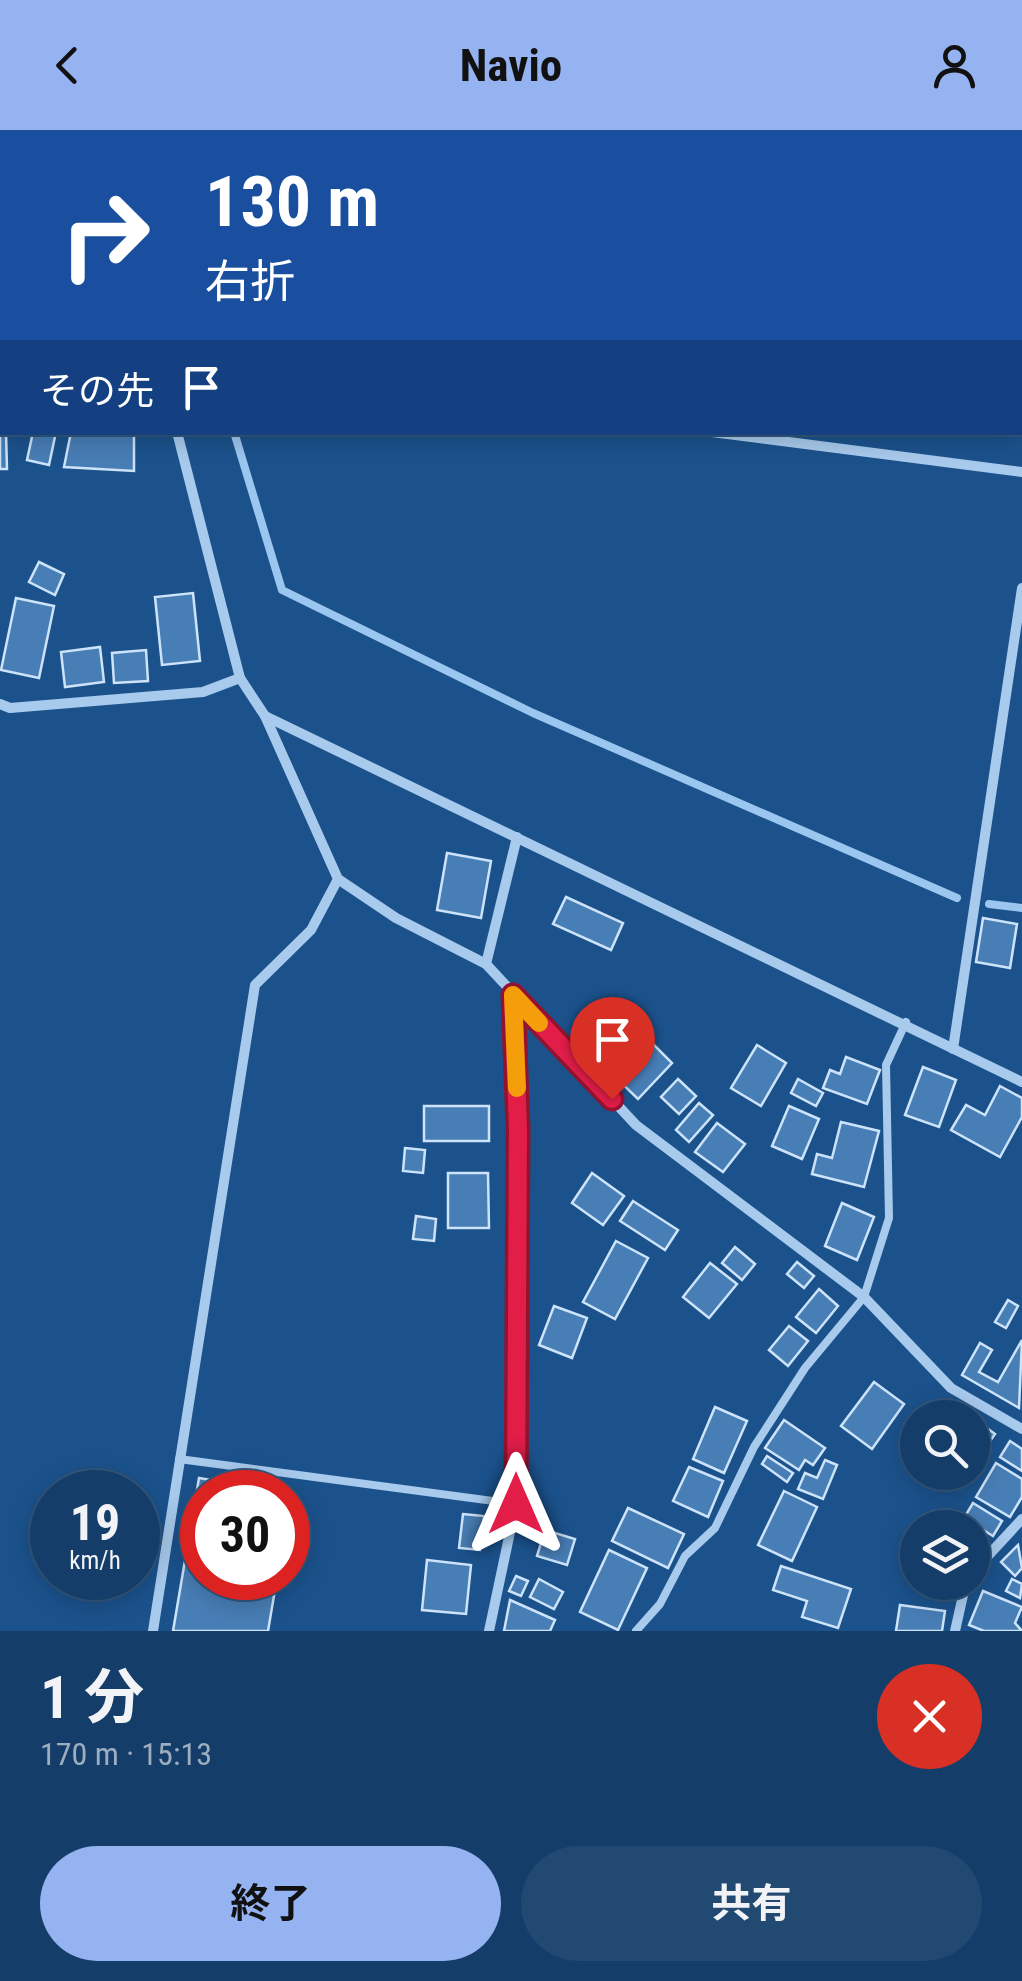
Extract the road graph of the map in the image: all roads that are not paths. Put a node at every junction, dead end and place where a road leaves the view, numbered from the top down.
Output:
1 (178, 435) edge
2 (735, 435) edge
3 (1022, 472) edge
4 (1022, 588) edge
5 (240, 678) junction
6 (0, 704) edge
7 (265, 716) junction
8 (516, 837) junction
9 (338, 879) junction
10 (486, 964) junction
11 (513, 995) junction
12 (906, 1022) junction
13 (953, 1049) junction
14 (1022, 1082) edge
15 (864, 1297) junction
16 (1022, 1430) edge
17 (179, 1459) junction
18 (516, 1504) junction
19 (1022, 1519) edge
20 (990, 1554) edge
21 (962, 1600) edge
22 (153, 1631) edge
23 (489, 1631) edge
24 (636, 1631) edge
25 (955, 1631) edge

1 - 5 street
2 - 3 street
4 - 13 street
5 - 6 street
5 - 7 street
7 - 8 street
7 - 9 street
8 - 10 street
8 - 12 street
9 - 10 street
9 - 17 street
10 - 11 street
11 - 15 street
11 - 18 street
12 - 13 street
12 - 15 lane
13 - 14 street
15 - 16 street
15 - 24 lane
17 - 18 lane
17 - 22 street
18 - 23 street
19 - 20 street
21 - 25 street

